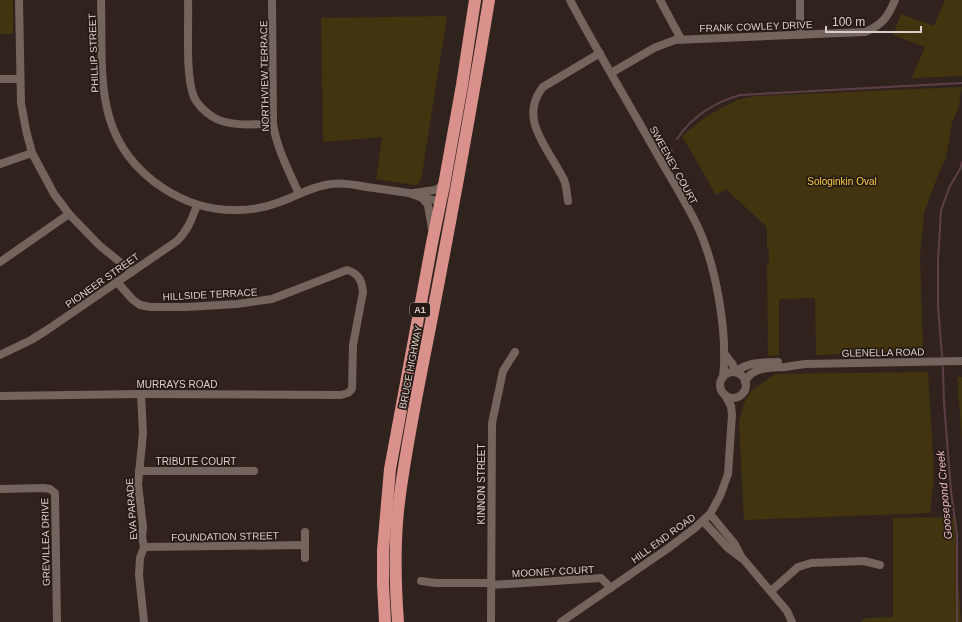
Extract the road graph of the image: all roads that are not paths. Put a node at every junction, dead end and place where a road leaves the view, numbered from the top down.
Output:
1 (19, 0) edge
2 (102, 0) edge
3 (188, 0) edge
4 (272, 0) edge
5 (475, 0) edge
6 (490, 0) edge
7 (570, 0) edge
8 (660, 0) edge
9 (800, 0) edge
10 (895, 0) edge
11 (800, 35) junction
12 (681, 39) junction
13 (600, 53) junction
14 (610, 73) junction
15 (0, 79) edge
16 (19, 79) junction
17 (476, 80) junction
18 (273, 124) junction
19 (32, 153) junction
20 (0, 164) edge
21 (444, 185) junction
22 (299, 194) junction
23 (411, 194) junction
24 (422, 198) junction
25 (441, 201) junction
26 (568, 202) dead end
27 (196, 205) junction
28 (69, 214) junction
29 (432, 244) junction
30 (0, 262) edge
31 (132, 272) junction
32 (117, 282) junction
33 (515, 352) dead end
34 (724, 354) junction
35 (0, 355) edge
36 (962, 361) edge
37 (805, 364) junction
38 (735, 372) junction
39 (723, 377) junction
40 (745, 382) junction
41 (352, 389) joint
42 (141, 394) junction
43 (741, 394) junction
44 (725, 395) junction
45 (0, 396) edge
46 (732, 415) junction
47 (139, 471) junction
48 (254, 471) dead end
49 (0, 489) edge
50 (710, 514) junction
51 (703, 521) junction
52 (305, 532) dead end
53 (305, 545) junction
54 (144, 547) junction
55 (305, 558) dead end
56 (744, 560) junction
57 (880, 565) dead end
58 (421, 581) dead end
59 (491, 584) junction
60 (611, 588) junction
61 (771, 591) junction
62 (57, 622) edge
63 (144, 622) edge
64 (385, 622) edge
65 (398, 622) edge
66 (491, 622) edge
67 (561, 622) edge
68 (792, 622) edge

1 - 16 street
2 - 27 street, PHILLIP STREET
3 - 18 street
4 - 18 street, NORTHVIEW TERRACE
5 - 21 highway, BRUCE HIGHWAY / A1
6 - 17 highway, BRUCE HIGHWAY / A1
7 - 13 street, SWEENEY COURT
8 - 12 street
9 - 11 street
10 - 11 street, FRANK COWLEY DRIVE
11 - 12 street, FRANK COWLEY DRIVE
12 - 14 street, FRANK COWLEY DRIVE
13 - 14 street, SWEENEY COURT
13 - 26 street
14 - 34 street, SWEENEY COURT
15 - 16 street
16 - 19 street
17 - 25 highway
17 - 65 highway, BRUCE HIGHWAY / A1
18 - 22 street, NORTHVIEW TERRACE
19 - 20 street
19 - 28 street
21 - 23 street
21 - 25 highway, BRUCE HIGHWAY / A1
22 - 23 street, PHILLIP STREET
22 - 27 street, PHILLIP STREET
23 - 24 street
24 - 25 street
24 - 29 street
25 - 29 highway, BRUCE HIGHWAY / A1
27 - 31 street, PIONEER STREET
28 - 30 street
28 - 31 street
29 - 64 highway, BRUCE HIGHWAY / A1
31 - 32 street, PIONEER STREET
32 - 35 street, PIONEER STREET
32 - 41 street, HILLSIDE TERRACE
33 - 59 street, KINNON STREET
34 - 38 street, SWEENEY COURT
34 - 39 street, SWEENEY COURT
36 - 37 street, GLENELLA ROAD
37 - 38 street, GLENELLA ROAD
37 - 40 street, GLENELLA ROAD
38 - 39 street
38 - 40 street
39 - 44 street
40 - 43 street
41 - 42 street, MURRAYS ROAD
42 - 45 street, MURRAYS ROAD
42 - 47 street, EVA PARADE
43 - 44 street
43 - 46 street, HILL END ROAD
44 - 46 street, HILL END ROAD
46 - 50 street, HILL END ROAD
47 - 48 street, TRIBUTE COURT
47 - 54 street, EVA PARADE
49 - 62 street, GREVILLEA DRIVE
50 - 51 street, HILL END ROAD
50 - 56 street
51 - 56 street
51 - 60 street, HILL END ROAD
52 - 53 street
53 - 54 street, FOUNDATION STREET
53 - 55 street
54 - 63 street, EVA PARADE
56 - 61 street
57 - 61 street
58 - 59 street, MOONEY COURT
59 - 60 street, MOONEY COURT
59 - 66 street, KINNON STREET
60 - 67 street, HILL END ROAD
61 - 68 street

